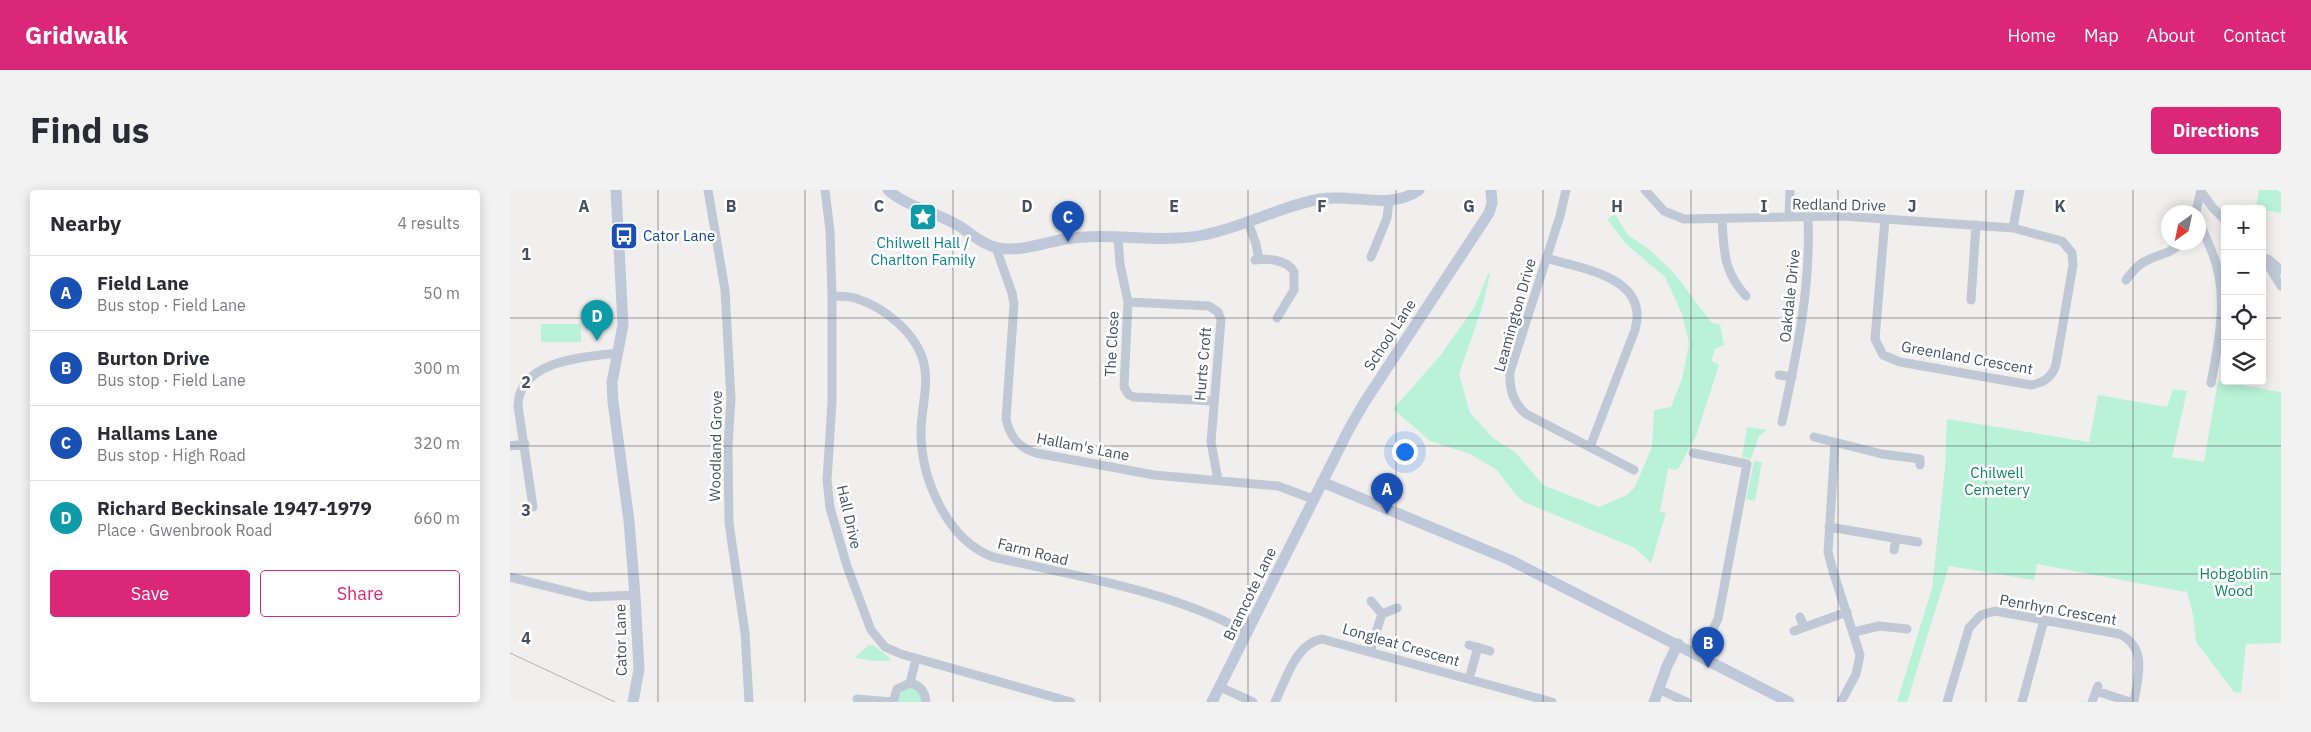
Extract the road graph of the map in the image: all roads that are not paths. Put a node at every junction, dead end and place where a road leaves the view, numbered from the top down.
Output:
1 (616, 190) edge
2 (708, 190) edge
3 (825, 190) edge
4 (888, 190) edge
5 (1419, 190) edge
6 (1491, 190) edge
7 (1566, 190) edge
8 (1645, 190) edge
9 (1790, 190) edge
10 (2020, 190) edge
11 (2202, 191) edge
12 (1335, 193) edge
13 (1388, 201) junction
14 (2198, 205) edge
15 (2221, 216) edge
16 (1789, 217) junction
17 (1808, 217) junction
18 (1722, 219) junction
19 (1885, 219) junction
20 (1248, 222) junction
21 (1976, 225) junction
22 (2013, 228) junction
23 (1118, 238) junction
24 (2206, 240) edge
25 (996, 248) junction
26 (2172, 250) edge
27 (1371, 257) dead end
28 (2266, 257) edge
29 (1546, 258) junction
30 (2266, 261) edge
31 (2281, 270) edge
32 (2126, 280) dead end
33 (1747, 281) dead end
34 (1737, 286) junction
35 (2281, 286) edge
36 (832, 296) junction
37 (1746, 296) dead end
38 (1971, 300) dead end
39 (1128, 302) junction
40 (1290, 316) dead end
41 (618, 353) junction
42 (1779, 374) dead end
43 (1792, 377) junction
44 (2211, 384) dead end
45 (1214, 401) junction
46 (1782, 422) dead end
47 (1814, 437) dead end
48 (1835, 443) junction
49 (525, 444) junction
50 (510, 446) edge
51 (1590, 447) junction
52 (1693, 453) dead end
53 (1920, 465) dead end
54 (1634, 470) dead end
55 (1218, 480) junction
56 (1322, 482) junction
57 (1313, 499) junction
58 (533, 507) dead end
59 (1829, 527) junction
60 (1896, 538) junction
61 (1918, 542) dead end
62 (1894, 550) dead end
63 (510, 577) edge
64 (635, 595) junction
65 (1371, 601) dead end
66 (1397, 608) dead end
67 (1847, 612) junction
68 (1382, 614) junction
69 (1800, 617) dead end
70 (2044, 620) junction
71 (1804, 627) junction
72 (1896, 627) junction
73 (1907, 629) dead end
74 (1794, 631) dead end
75 (1854, 632) junction
76 (1248, 633) junction
77 (1894, 637) dead end
78 (1678, 644) junction
79 (1370, 651) junction
80 (1490, 651) dead end
81 (1700, 655) junction
82 (916, 659) junction
83 (1469, 679) junction
84 (910, 682) junction
85 (1220, 687) junction
86 (1658, 689) junction
87 (857, 699) dead end
88 (633, 702) edge
89 (749, 702) edge
90 (893, 702) edge
91 (926, 702) edge
92 (1071, 702) edge
93 (1212, 702) edge
94 (1254, 702) edge
95 (1275, 702) edge
96 (1552, 702) edge
97 (1654, 702) edge
98 (1687, 702) edge
99 (1789, 702) edge
100 (1841, 702) edge
101 (1947, 702) edge
102 (2022, 702) edge
103 (2092, 702) edge
104 (2132, 702) edge

1 - 41 street, Cator Lane
2 - 89 street, Woodland Grove
3 - 36 street, Hall Drive
4 - 25 street
5 - 13 street
6 - 56 street, School Lane
7 - 29 street, Leamington Drive
8 - 18 street, Redland Drive
9 - 16 street
10 - 22 street
11 - 14 street
11 - 15 street
12 - 13 street
12 - 20 street
13 - 27 street
16 - 17 street, Redland Drive
16 - 18 street, Redland Drive
17 - 19 street, Redland Drive
17 - 43 street, Oakdale Drive
18 - 34 street
19 - 21 street, Redland Drive
19 - 22 street, Greenland Crescent
20 - 23 street
20 - 40 street
21 - 22 street, Redland Drive
21 - 38 street
23 - 25 street
23 - 39 street, The Close
24 - 44 street
25 - 55 street, Hallam's Lane
26 - 32 street
28 - 31 street
29 - 51 street, Leamington Drive
29 - 51 street
30 - 35 street
33 - 34 street
34 - 37 street
36 - 76 street, Farm Road
36 - 82 street, Hall Drive
39 - 45 street, The Close
39 - 45 street, Hurts Croft
41 - 49 street
41 - 64 street, Cator Lane
42 - 43 street
43 - 46 street, Oakdale Drive
45 - 55 street, Hurts Croft
47 - 48 street
48 - 53 street
48 - 59 street
49 - 50 street
49 - 58 street
51 - 54 street, Leamington Drive
52 - 81 street
55 - 57 street, Hallam's Lane
56 - 57 street, School Lane
56 - 78 street
57 - 76 street, Bramcote Lane
59 - 60 street
59 - 67 street
60 - 61 street
60 - 62 street
63 - 64 street
64 - 88 street, Cator Lane
65 - 68 street
66 - 68 street
67 - 71 street
67 - 75 street
68 - 79 street
69 - 71 street
70 - 101 street, Penrhyn Crescent
70 - 102 street
70 - 104 street, Penrhyn Crescent
71 - 74 street
72 - 73 street
72 - 75 street
72 - 77 street
75 - 100 street
76 - 85 street, Bramcote Lane
78 - 81 street
78 - 86 street
79 - 83 street, Longleat Crescent
79 - 95 street, Longleat Crescent
80 - 83 street
81 - 99 street
82 - 84 street
82 - 92 street, Hall Drive
83 - 96 street, Longleat Crescent
84 - 90 street
84 - 91 street
85 - 93 street, Bramcote Lane
85 - 94 street
86 - 97 street
86 - 98 street
87 - 90 street
103 - 104 street

